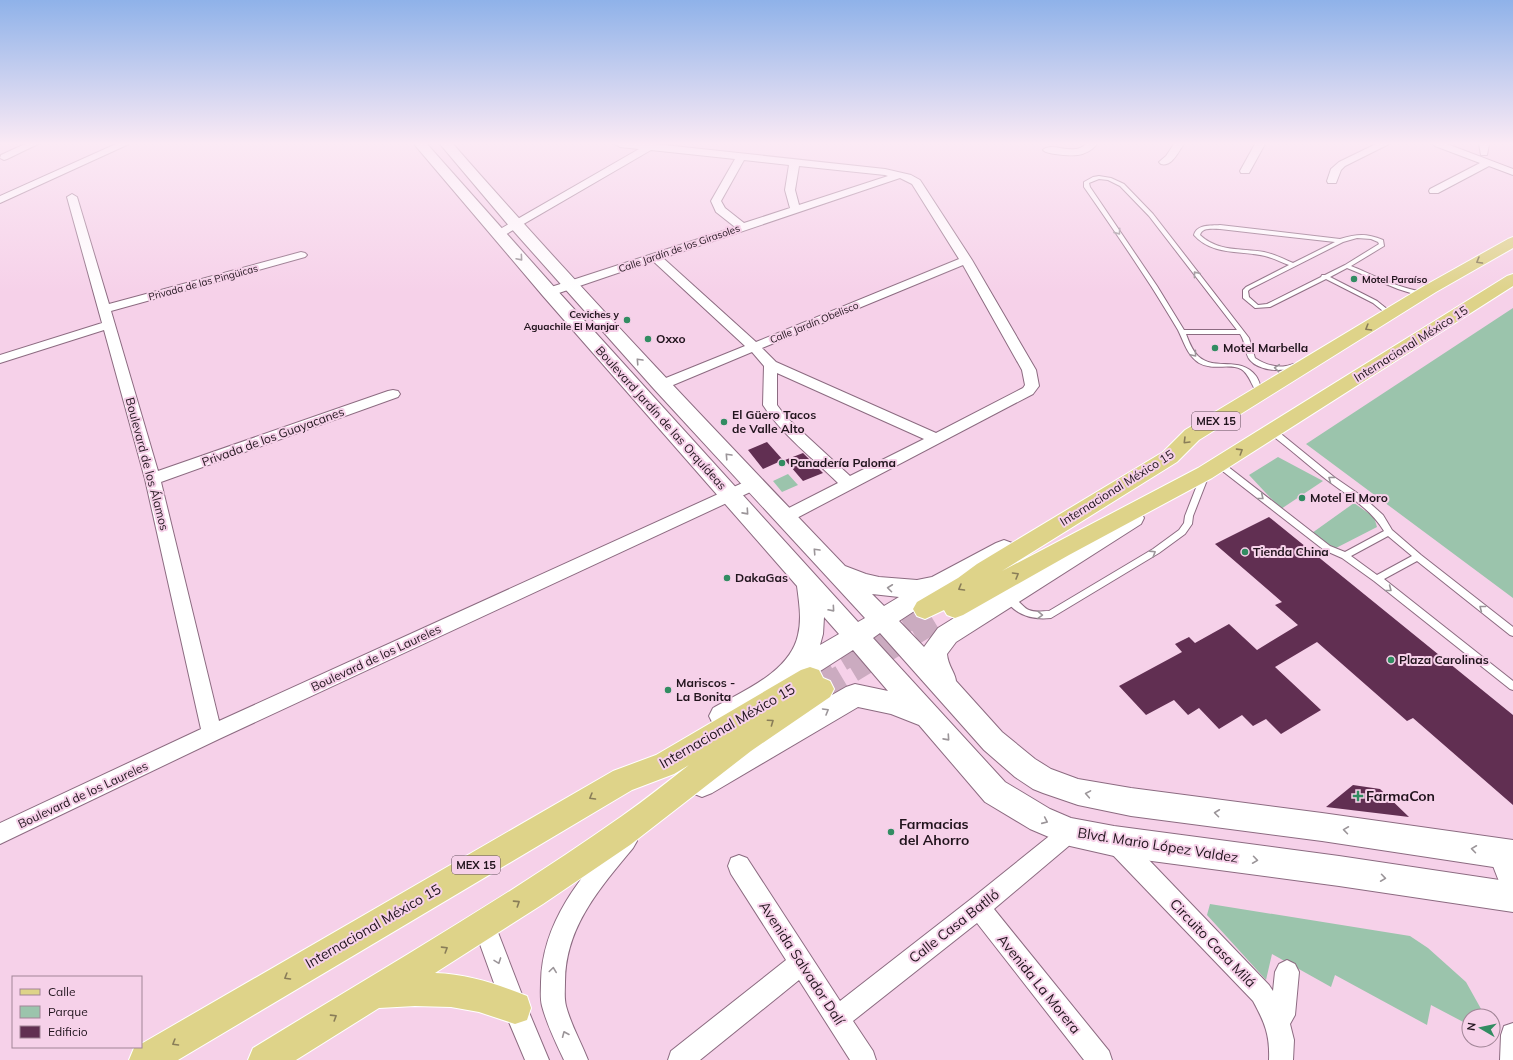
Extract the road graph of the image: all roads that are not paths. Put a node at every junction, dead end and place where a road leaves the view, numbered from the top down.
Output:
1 (14, 193) edge
2 (463, 193) edge
3 (488, 193) edge
4 (556, 193) edge
5 (563, 193) edge
6 (720, 193) edge
7 (791, 193) edge
8 (843, 193) edge
9 (923, 193) edge
10 (1091, 193) edge
11 (1130, 193) edge
12 (72, 197) dead end
13 (0, 200) edge
14 (795, 209) junction
15 (512, 221) junction
16 (742, 227) junction
17 (496, 231) junction
18 (1341, 241) junction
19 (1513, 242) edge
20 (301, 255) dead end
21 (655, 257) junction
22 (966, 260) junction
23 (1293, 265) junction
24 (1347, 266) junction
25 (1324, 276) junction
26 (1513, 279) edge
27 (570, 285) junction
28 (1430, 289) junction
29 (549, 292) junction
30 (105, 309) junction
31 (1390, 314) junction
32 (108, 325) junction
33 (1182, 332) junction
34 (1241, 332) junction
35 (754, 347) junction
36 (1326, 353) junction
37 (0, 359) edge
38 (771, 364) junction
39 (661, 385) junction
40 (1260, 393) junction
41 (393, 394) dead end
42 (1272, 431) junction
43 (937, 439) junction
44 (1163, 462) junction
45 (1212, 469) junction
46 (153, 479) junction
47 (754, 484) junction
48 (849, 484) junction
49 (730, 495) junction
50 (785, 517) junction
51 (1388, 532) junction
52 (1345, 556) junction
53 (1418, 557) junction
54 (836, 573) junction
55 (1377, 579) junction
56 (808, 582) junction
57 (936, 586) junction
58 (1008, 597) junction
59 (882, 620) junction
60 (935, 622) junction
61 (1513, 632) edge
62 (855, 636) junction
63 (917, 656) junction
64 (890, 674) junction
65 (804, 683) junction
66 (1513, 686) edge
67 (952, 695) junction
68 (855, 696) junction
69 (929, 717) junction
70 (212, 733) junction
71 (648, 816) junction
72 (1070, 832) junction
73 (0, 834) edge
74 (1114, 841) junction
75 (1506, 854) edge
76 (739, 866) dead end
77 (1513, 889) edge
78 (1513, 897) edge
79 (979, 907) junction
80 (484, 925) junction
81 (801, 963) junction
82 (1287, 972) dead end
83 (374, 992) junction
84 (515, 1008) junction
85 (838, 1018) junction
86 (1276, 1018) junction
87 (1513, 1035) edge
88 (295, 1048) edge
89 (146, 1060) edge
90 (265, 1060) edge
91 (537, 1060) edge
92 (576, 1060) edge
93 (680, 1060) edge
94 (864, 1060) edge
95 (1100, 1060) edge
96 (1281, 1060) edge
97 (1512, 1060) edge

1 - 13 street
2 - 17 street, Boulevard Jardín de las Orquídeas
3 - 15 street, Boulevard Jardín de las Orquídeas
4 - 15 street
5 - 15 street
6 - 16 street
7 - 14 street
8 - 14 street, Calle Jardín de los Girasoles
9 - 22 street
10 -> 33 lane
34 -> 11 lane
12 - 30 street, Boulevard de los Álamos
14 - 16 street, Calle Jardín de los Girasoles
15 - 17 street
15 - 27 street, Boulevard Jardín de las Orquídeas
16 - 21 street, Calle Jardín de los Girasoles
17 -> 29 street, Boulevard Jardín de las Orquídeas
18 - 23 lane
18 - 23 lane
18 - 24 lane
19 -> 28 main road, Internacional México 15 / MEX 15
20 - 30 street, Privada de las Pingüicas
21 - 27 street, Calle Jardín de los Girasoles
21 - 35 street
22 - 35 street, Calle Jardín Obelisco
22 - 43 street
23 - 25 lane
24 - 25 lane
24 - 28 lane
25 - 31 lane
26 - 42 main road, Internacional México 15
27 - 29 street, Calle Jardín de los Girasoles
39 -> 27 street, Boulevard Jardín de las Orquídeas
28 - 31 main road, Internacional México 15 / MEX 15
29 - 49 street, Boulevard Jardín de las Orquídeas
30 - 32 street, Boulevard de los Álamos
31 -> 36 main road, Internacional México 15 / MEX 15
32 - 37 street
32 - 46 street, Boulevard de los Álamos
33 - 34 lane
33 -> 40 lane
36 -> 34 lane
35 - 38 street
35 - 39 street, Calle Jardín Obelisco
36 - 40 main road, Internacional México 15 / MEX 15
38 - 43 street
38 - 48 street
47 -> 39 street, Boulevard Jardín de las Orquídeas
40 -> 44 main road, Internacional México 15 / MEX 15
41 - 46 street, Privada de los Guayacanes
45 -> 42 main road, Internacional México 15
51 -> 42 lane
43 - 48 street
44 - 57 street
44 -> 60 main road, Internacional México 15 / MEX 15
45 -> 52 lane
45 - 58 street, Internacional México 15
58 -> 45 lane
60 -> 45 main road, Internacional México 15
46 - 70 street, Boulevard de los Álamos
47 - 49 street, Boulevard de los Laureles
47 - 50 street, Boulevard Jardín de las Orquídeas
48 - 50 street
49 -> 56 street, Boulevard Jardín de las Orquídeas
49 - 70 street, Boulevard de los Laureles
54 -> 50 street, Boulevard Jardín de las Orquídeas
51 - 52 lane
51 - 53 lane
52 - 55 lane
53 - 55 lane
61 -> 53 lane
57 -> 54 street
54 - 59 street, Boulevard Jardín de las Orquídeas
55 -> 66 lane
56 -> 62 street, Boulevard Jardín de las Orquídeas
56 - 65 street
57 - 59 street
58 - 60 street, Internacional México 15
59 - 62 street
59 - 63 street
60 - 63 street, Internacional México 15
60 - 67 street
62 - 64 street, Blvd. Mario López Valdez
62 - 65 street
63 - 64 street, Internacional México 15
63 - 67 street
64 - 68 street, Internacional México 15
64 - 69 street, Blvd. Mario López Valdez
71 -> 65 main road, Internacional México 15
65 -> 89 main road, Internacional México 15 / MEX 15
75 -> 67 street
68 - 69 street
71 -> 68 street, Internacional México 15
69 -> 72 street, Blvd. Mario López Valdez
70 - 73 street, Boulevard de los Laureles
80 -> 71 main road, Internacional México 15
92 -> 71 street
72 - 74 street, Blvd. Mario López Valdez
72 - 79 street, Calle Casa Batlló
74 -> 78 street, Blvd. Mario López Valdez
74 - 86 street, Circuito Casa Milá
75 - 77 street
76 - 81 street, Avenida Salvador Dalí
79 - 85 street, Calle Casa Batlló
79 - 95 street, Avenida La Morera
83 -> 80 main road, Internacional México 15
80 -> 84 street
81 - 85 street, Avenida Salvador Dalí
81 - 93 street
82 - 86 street
83 - 84 main road
88 -> 83 main road, Internacional México 15
84 - 91 street
85 - 94 street, Avenida Salvador Dalí
86 - 96 street, Circuito Casa Milá
87 - 97 street
88 - 90 main road, Internacional México 15

